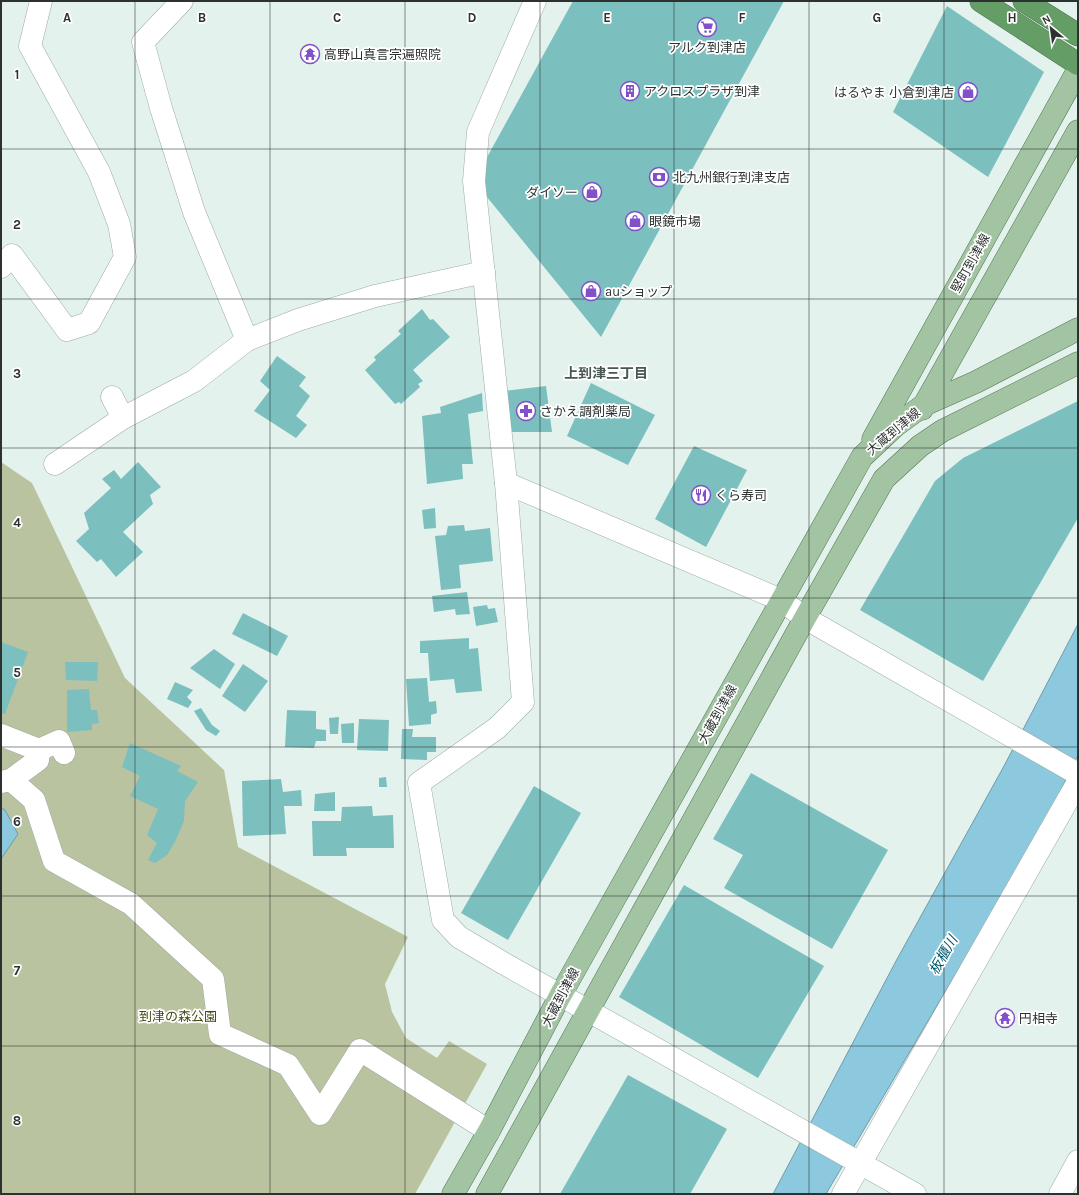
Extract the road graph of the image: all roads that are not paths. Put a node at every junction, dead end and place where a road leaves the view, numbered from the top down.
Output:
1 (41, 1) edge
2 (182, 1) edge
3 (535, 1) edge
4 (981, 1) edge
5 (1024, 1) edge
6 (1078, 35) edge
7 (1078, 64) edge
8 (1078, 70) edge
9 (1078, 131) edge
10 (1, 267) edge
11 (484, 272) junction
12 (1078, 329) edge
13 (247, 340) junction
14 (1078, 363) edge
15 (112, 397) dead end
16 (924, 404) junction
17 (123, 418) junction
18 (862, 457) junction
19 (55, 464) dead end
20 (884, 479) junction
21 (506, 483) junction
22 (781, 600) junction
23 (805, 618) junction
24 (1, 736) edge
25 (39, 750) junction
26 (64, 753) dead end
27 (1078, 774) edge
28 (6, 781) edge
29 (1078, 782) edge
30 (560, 996) junction
31 (589, 1012) junction
32 (489, 1131) junction
33 (1078, 1161) edge
34 (861, 1162) junction
35 (453, 1194) edge
36 (487, 1194) edge
37 (843, 1194) edge
38 (915, 1194) edge
39 (1060, 1194) edge

1 - 10 street
2 - 13 street
3 - 11 street
4 - 7 highway
5 - 6 highway
8 - 18 main road, 堅町到津線
9 - 16 main road
11 - 13 street
11 - 21 street
12 - 16 main road, 大蔵到津線
13 - 17 street
14 - 20 main road
15 - 17 street
16 - 18 main road, 大蔵到津線
16 - 20 main road
17 - 19 street
18 - 22 main road, 大蔵到津線
20 - 23 main road
21 - 22 street
21 - 30 street
22 - 23 street
22 - 30 main road, 大蔵到津線
23 - 27 street
23 - 31 main road
24 - 25 street
25 - 26 street
25 - 28 street
28 - 32 street
29 - 34 street
30 - 31 street
30 - 32 main road, 大蔵到津線
31 - 34 street
31 - 36 main road
32 - 35 main road, 大蔵到津線
33 - 39 street
34 - 37 street
34 - 38 street

